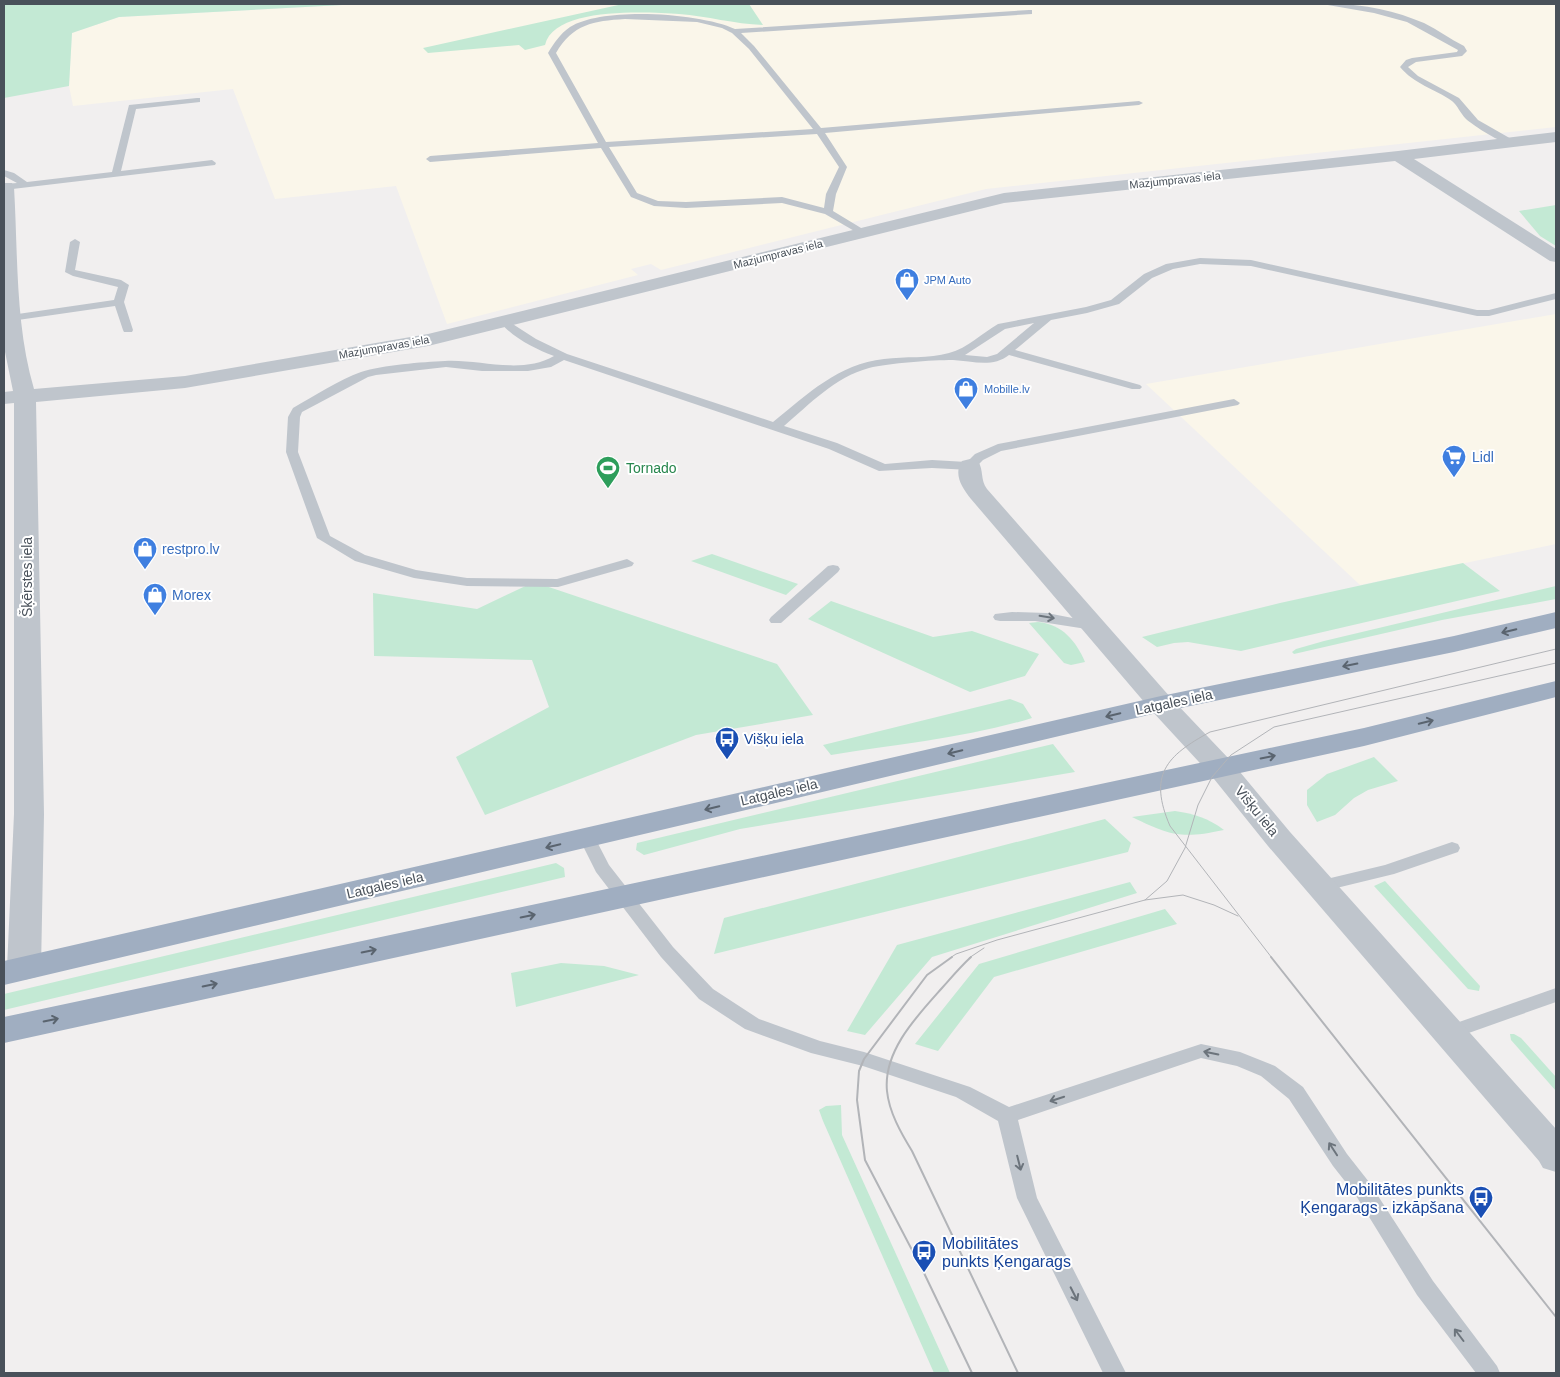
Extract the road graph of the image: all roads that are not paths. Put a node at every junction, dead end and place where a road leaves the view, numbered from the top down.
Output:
1 (1326, 4) edge
2 (1029, 12) dead end
3 (733, 31) junction
4 (197, 100) dead end
5 (1139, 103) dead end
6 (819, 131) junction
7 (1556, 137) edge
8 (1510, 142) junction
9 (604, 145) junction
10 (1398, 156) junction
11 (430, 159) dead end
12 (212, 163) dead end
13 (116, 174) junction
14 (4, 183) edge
15 (26, 185) junction
16 (828, 212) junction
17 (863, 233) junction
18 (75, 242) dead end
19 (1556, 257) edge
20 (1556, 296) edge
21 (119, 302) junction
22 (1050, 316) junction
23 (7, 318) edge
24 (505, 322) junction
25 (128, 330) dead end
26 (1007, 351) junction
27 (563, 356) junction
28 (950, 357) junction
29 (9, 360) edge
30 (1136, 387) dead end
31 (15, 397) edge
32 (1234, 403) dead end
33 (775, 427) junction
34 (970, 466) junction
35 (628, 563) dead end
36 (833, 569) dead end
37 (1000, 617) dead end
38 (776, 620) dead end
39 (1556, 620) edge
40 (1093, 626) junction
41 (1556, 689) edge
42 (1161, 704) junction
43 (1220, 767) junction
44 (587, 838) junction
45 (1452, 848) dead end
46 (1320, 886) junction
47 (623, 895) junction
48 (14, 970) edge
49 (1556, 995) edge
50 (4, 1030) edge
51 (1449, 1033) junction
52 (1007, 1116) junction
53 (1556, 1154) edge
54 (1115, 1373) edge
55 (1489, 1373) edge

1 - 8 lane
2 - 3 lane
3 - 6 lane
3 - 9 lane
4 - 13 lane
5 - 6 lane
6 - 9 lane
6 - 16 lane
7 - 8 street, Mazjumpravas iela
8 - 10 street, Mazjumpravas iela
9 - 11 lane
9 - 16 lane
10 - 17 street, Mazjumpravas iela
10 - 19 street
12 - 13 lane
13 - 15 lane
14 - 15 lane
14 - 15 lane
14 - 23 street, Šķērstes iela
16 - 17 lane
17 - 24 street, Mazjumpravas iela
18 - 21 lane
20 - 22 lane
21 - 23 lane
21 - 25 lane
22 - 26 lane
22 - 28 lane
23 - 29 street, Šķērstes iela
24 - 27 lane
24 - 31 street, Mazjumpravas iela
26 - 28 lane
26 - 30 lane
27 - 33 lane
27 - 35 lane
28 - 33 lane
29 - 31 street, Šķērstes iela
31 - 48 street, Šķērstes iela
32 - 34 lane
33 - 34 lane
34 - 40 street, Višķu iela
36 - 38 lane
37 -> 40 lane
39 -> 42 highway, Latgales iela
40 - 42 street, Višķu iela
43 -> 41 highway
42 - 43 street, Višķu iela
42 -> 44 highway, Latgales iela
43 - 46 street, Višķu iela
43 - 47 highway
44 - 47 lane
44 -> 48 highway, Latgales iela
45 - 46 lane
46 - 51 street, Višķu iela
50 -> 47 highway
47 - 52 lane
49 - 51 lane
51 - 53 street, Višķu iela
52 -> 54 lane
55 -> 52 lane

